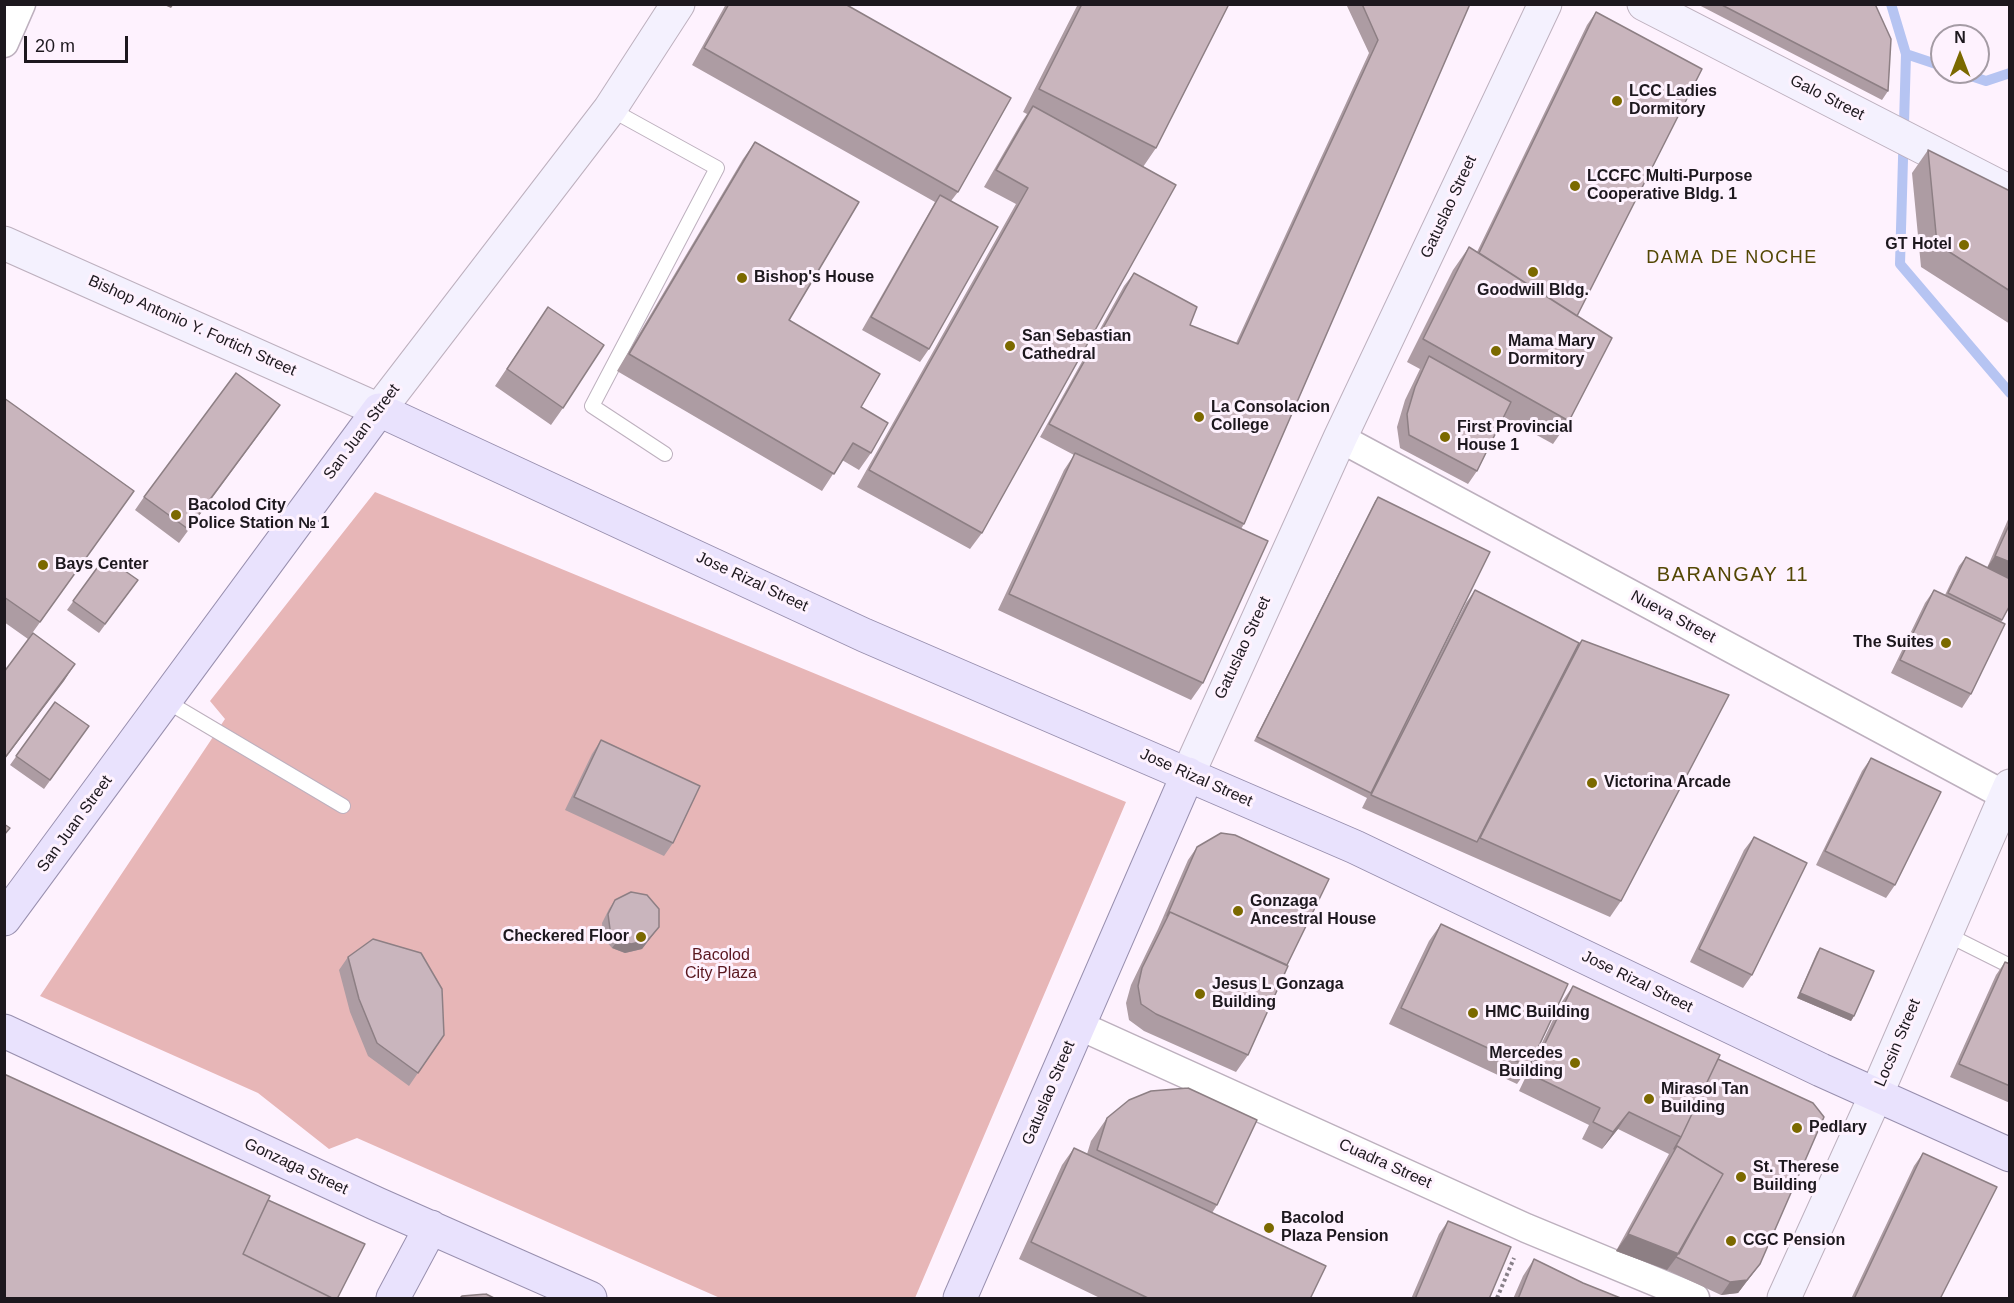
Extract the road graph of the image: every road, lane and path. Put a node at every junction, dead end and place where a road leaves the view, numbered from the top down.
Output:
1 (21, 4) edge
2 (678, 4) edge
3 (1545, 4) edge
4 (1644, 4) edge
5 (4, 42) edge
6 (610, 109) junction
7 (2010, 192) edge
8 (4, 243) edge
9 (379, 410) junction
10 (1340, 438) junction
11 (665, 454) dead end
12 (166, 701) junction
13 (1188, 774) junction
14 (2008, 791) edge
15 (343, 806) dead end
16 (4, 919) edge
17 (1944, 933) junction
18 (2010, 966) edge
19 (1078, 1025) junction
20 (4, 1031) edge
21 (1876, 1095) junction
22 (2010, 1155) edge
23 (430, 1227) junction
24 (1526, 1228) junction
25 (393, 1299) edge
26 (590, 1299) edge
27 (960, 1299) edge
28 (1497, 1299) edge
29 (1695, 1299) edge
30 (1784, 1299) edge

1 - 5 street
2 - 6 street, San Juan Street
3 - 10 street, Gatuslao Street
4 - 7 street, Galo Street
6 - 9 street, San Juan Street
6 - 11 lane
8 - 9 street, Bishop Antonio Y. Fortich Street
9 - 12 main road, San Juan Street
9 - 13 main road, Jose Rizal Street
10 - 13 street, Gatuslao Street
10 - 14 street, Nueva Street
12 - 15 lane
12 - 16 main road, San Juan Street
13 - 19 main road, Gatuslao Street
13 - 21 main road, Jose Rizal Street
14 - 17 street, Locsin Street
17 - 18 lane
17 - 21 street, Locsin Street
19 - 24 street, Cuadra Street
19 - 27 main road, Gatuslao Street
20 - 23 main road, Gonzaga Street
21 - 22 main road, Jose Rizal Street
21 - 30 street, Locsin Street
23 - 25 main road
23 - 26 main road, Gonzaga Street
24 - 28 path
24 - 29 street, Cuadra Street

